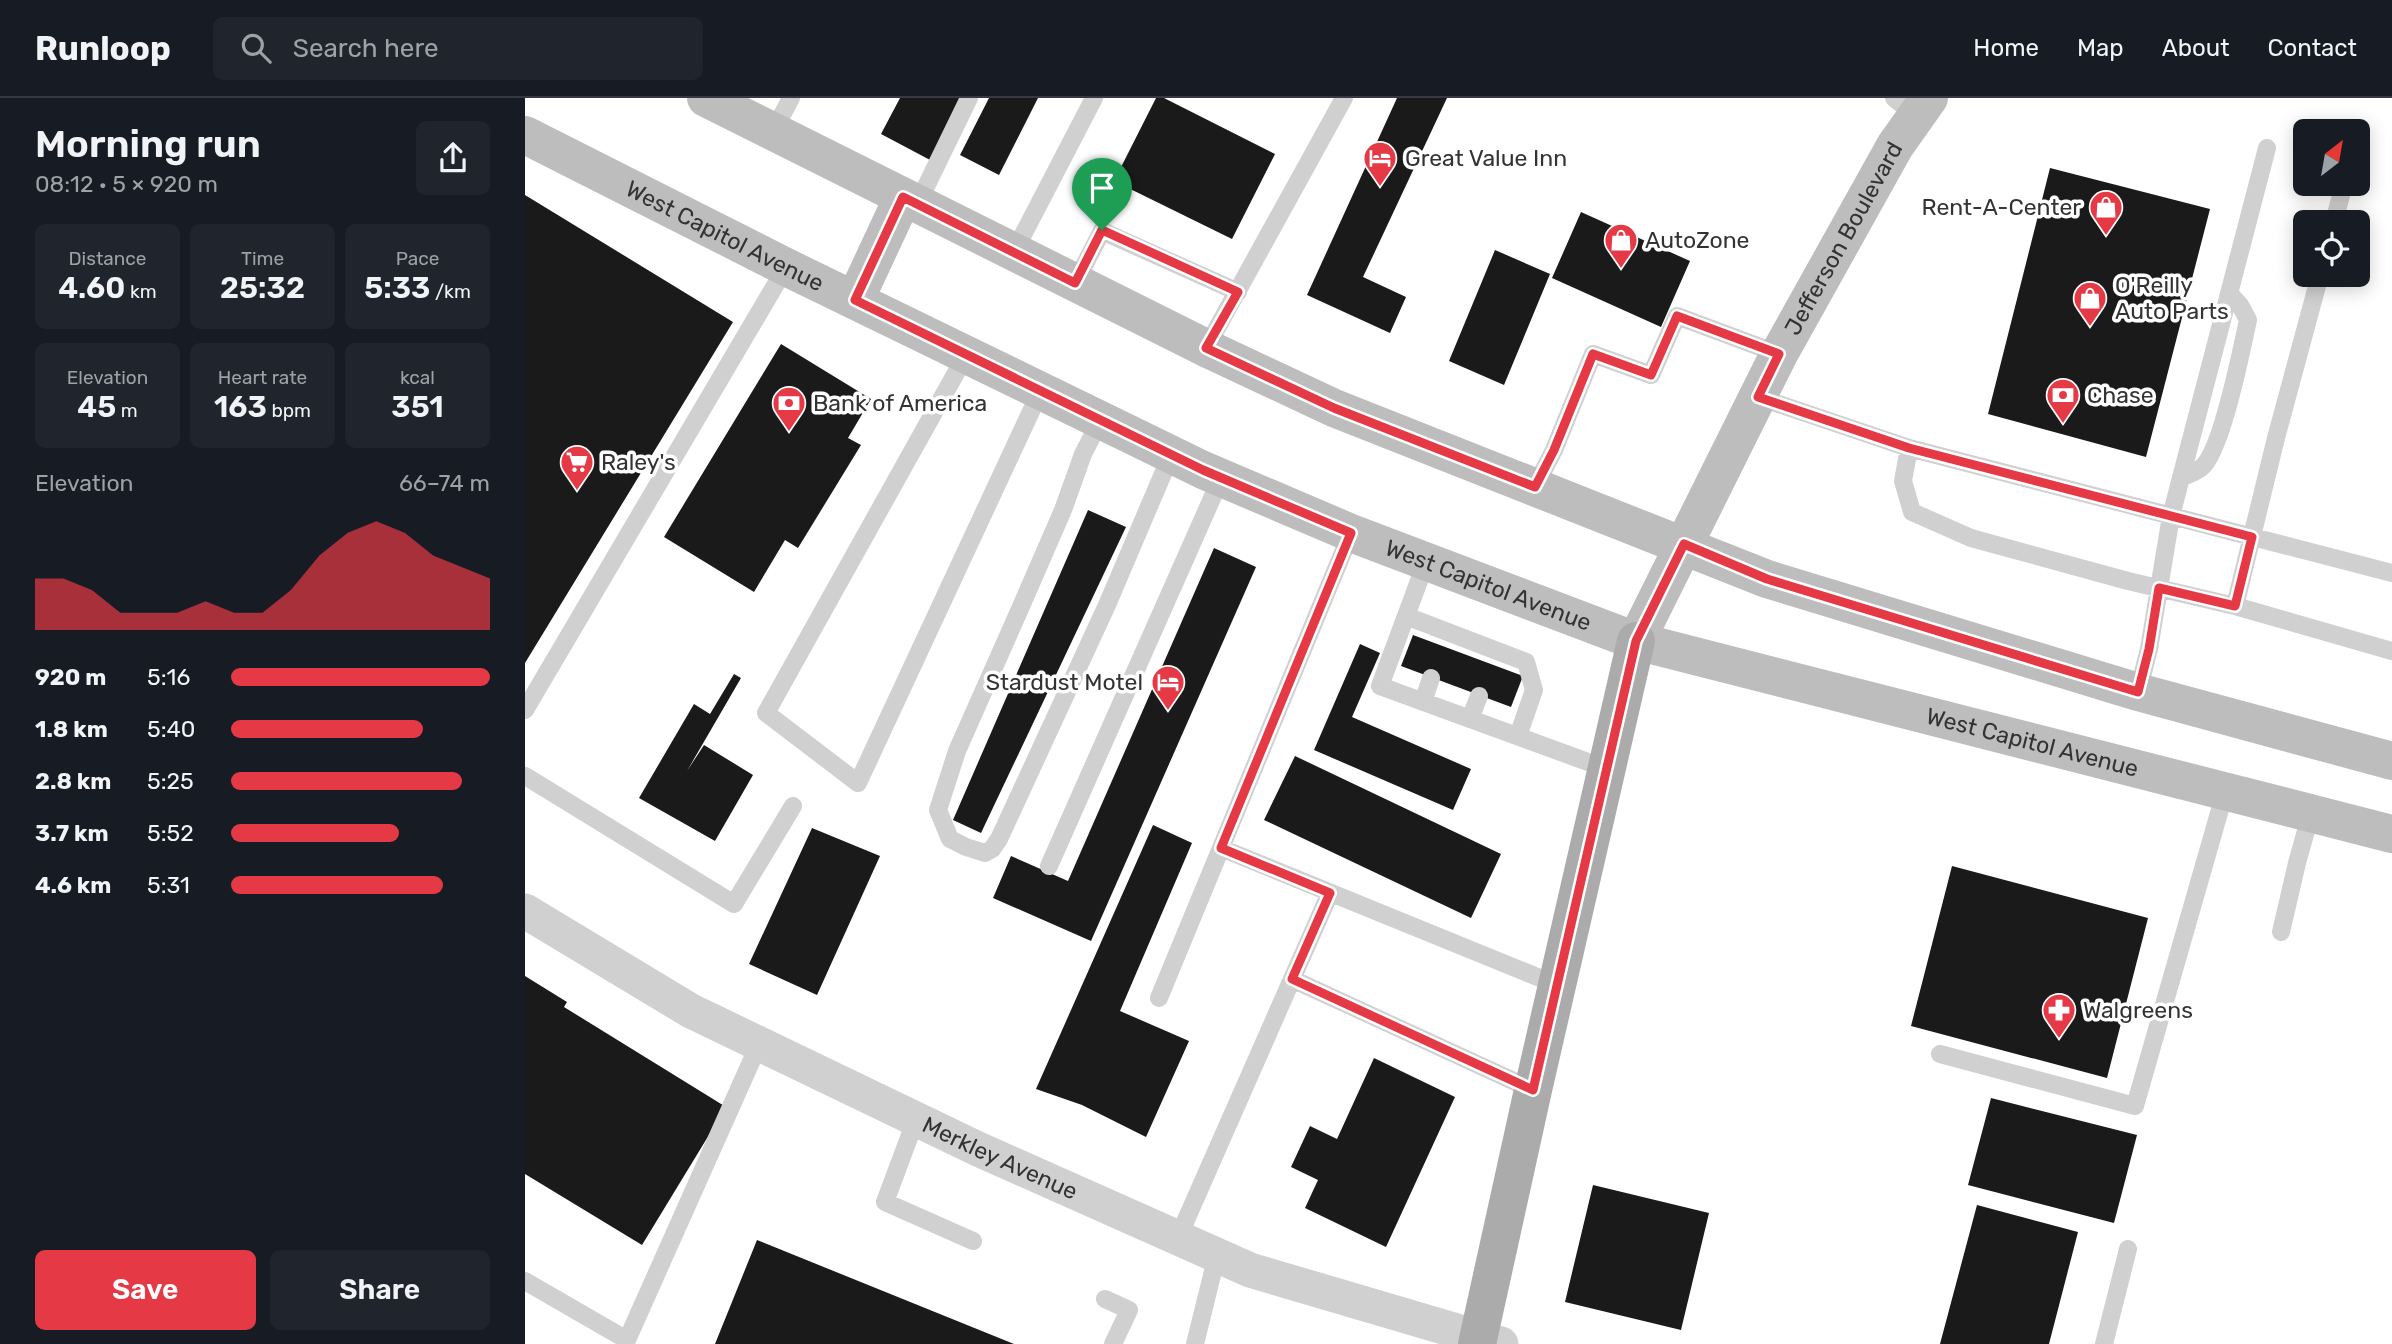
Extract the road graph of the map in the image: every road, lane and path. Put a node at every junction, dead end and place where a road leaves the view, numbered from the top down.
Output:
1 (791, 98) edge
2 (969, 98) edge
3 (1094, 98) edge
4 (1344, 98) edge
5 (730, 103) edge
6 (1913, 104) edge
7 (773, 132) junction
8 (525, 135) edge
9 (2267, 148) dead end
10 (910, 201) junction
11 (1014, 252) junction
12 (786, 267) junction
13 (1075, 283) junction
14 (2317, 287) edge
15 (1238, 292) junction
16 (2229, 293) junction
17 (855, 300) junction
18 (1206, 348) junction
19 (1779, 354) junction
20 (966, 355) junction
21 (1040, 392) junction
22 (1758, 397) junction
23 (1100, 421) junction
24 (1909, 448) junction
25 (1171, 455) junction
26 (1221, 478) junction
27 (2181, 478) junction
28 (1535, 487) junction
29 (2171, 516) junction
30 (1351, 533) junction
31 (2252, 537) junction
32 (1684, 544) junction
33 (1426, 562) junction
34 (2392, 573) edge
35 (2159, 588) junction
36 (2235, 606) junction
37 (1406, 616) junction
38 (1636, 641) junction
39 (2392, 651) edge
40 (1431, 678) dead end
41 (2138, 692) junction
42 (1479, 696) dead end
43 (1423, 702) junction
44 (525, 710) edge
45 (1470, 719) junction
46 (1518, 737) junction
47 (2392, 761) edge
48 (1607, 769) junction
49 (525, 776) edge
50 (2225, 792) junction
51 (793, 806) dead end
52 (2392, 813) edge
53 (2315, 814) junction
54 (2392, 834) edge
55 (1221, 848) junction
56 (1049, 866) dead end
57 (1330, 893) junction
58 (525, 911) edge
59 (2281, 932) dead end
60 (1292, 979) junction
61 (1557, 985) junction
62 (1159, 998) dead end
63 (759, 1044) junction
64 (1940, 1054) dead end
65 (1533, 1090) junction
66 (916, 1119) junction
67 (1178, 1238) junction
68 (973, 1241) dead end
69 (2128, 1249) dead end
70 (1217, 1255) junction
71 (525, 1281) edge
72 (1105, 1299) dead end
73 (1486, 1342) edge
74 (1113, 1344) edge
75 (1195, 1344) edge
76 (2104, 1344) edge

1 - 7 lane
2 - 10 lane
3 - 11 lane
4 - 15 lane
5 - 7 main road
6 - 19 main road, Jefferson Boulevard
7 - 10 main road
8 - 12 main road, West Capitol Avenue
9 - 16 lane
10 - 11 main road
10 - 17 main road
11 - 13 main road
12 - 17 main road, West Capitol Avenue
12 - 44 lane
13 - 15 lane
13 - 18 main road
14 - 31 lane
15 - 18 lane
16 - 27 lane
16 - 27 lane
17 - 20 main road, West Capitol Avenue
18 - 28 main road
19 - 22 main road, Jefferson Boulevard
19 - 28 lane
20 - 21 main road, West Capitol Avenue
20 - 21 lane
21 - 23 main road, West Capitol Avenue
22 - 24 lane
22 - 32 main road, Jefferson Boulevard
23 - 25 main road, West Capitol Avenue
23 - 25 lane
24 - 29 lane
24 - 35 lane
25 - 26 main road, West Capitol Avenue
26 - 30 main road, West Capitol Avenue
26 - 56 lane
27 - 29 lane
28 - 32 main road
29 - 31 lane
29 - 35 lane
30 - 33 main road, West Capitol Avenue
30 - 55 lane
31 - 34 lane
31 - 36 lane
32 - 38 main road, Jefferson Boulevard
32 - 41 main road
33 - 37 lane
33 - 38 main road, West Capitol Avenue
35 - 36 lane
35 - 41 lane
36 - 39 lane
37 - 43 lane
37 - 46 lane
38 - 48 main road, Jefferson Boulevard
38 - 50 main road, West Capitol Avenue
40 - 43 lane
41 - 47 main road
42 - 45 lane
43 - 45 lane
45 - 46 lane
46 - 48 lane
48 - 61 main road, Jefferson Boulevard
49 - 51 lane
50 - 53 main road, West Capitol Avenue
50 - 64 lane
52 - 53 main road
53 - 54 main road, West Capitol Avenue
53 - 59 lane
55 - 57 lane
55 - 62 lane
57 - 60 lane
57 - 61 lane
58 - 63 street, Merkley Avenue
60 - 65 lane
60 - 67 lane
61 - 65 main road, Jefferson Boulevard
63 - 66 street, Merkley Avenue
63 - 71 lane
65 - 73 main road, Jefferson Boulevard
66 - 67 street, Merkley Avenue
66 - 68 lane
67 - 70 street, Merkley Avenue
69 - 76 lane
70 - 73 street, Merkley Avenue
70 - 75 lane
72 - 74 lane

